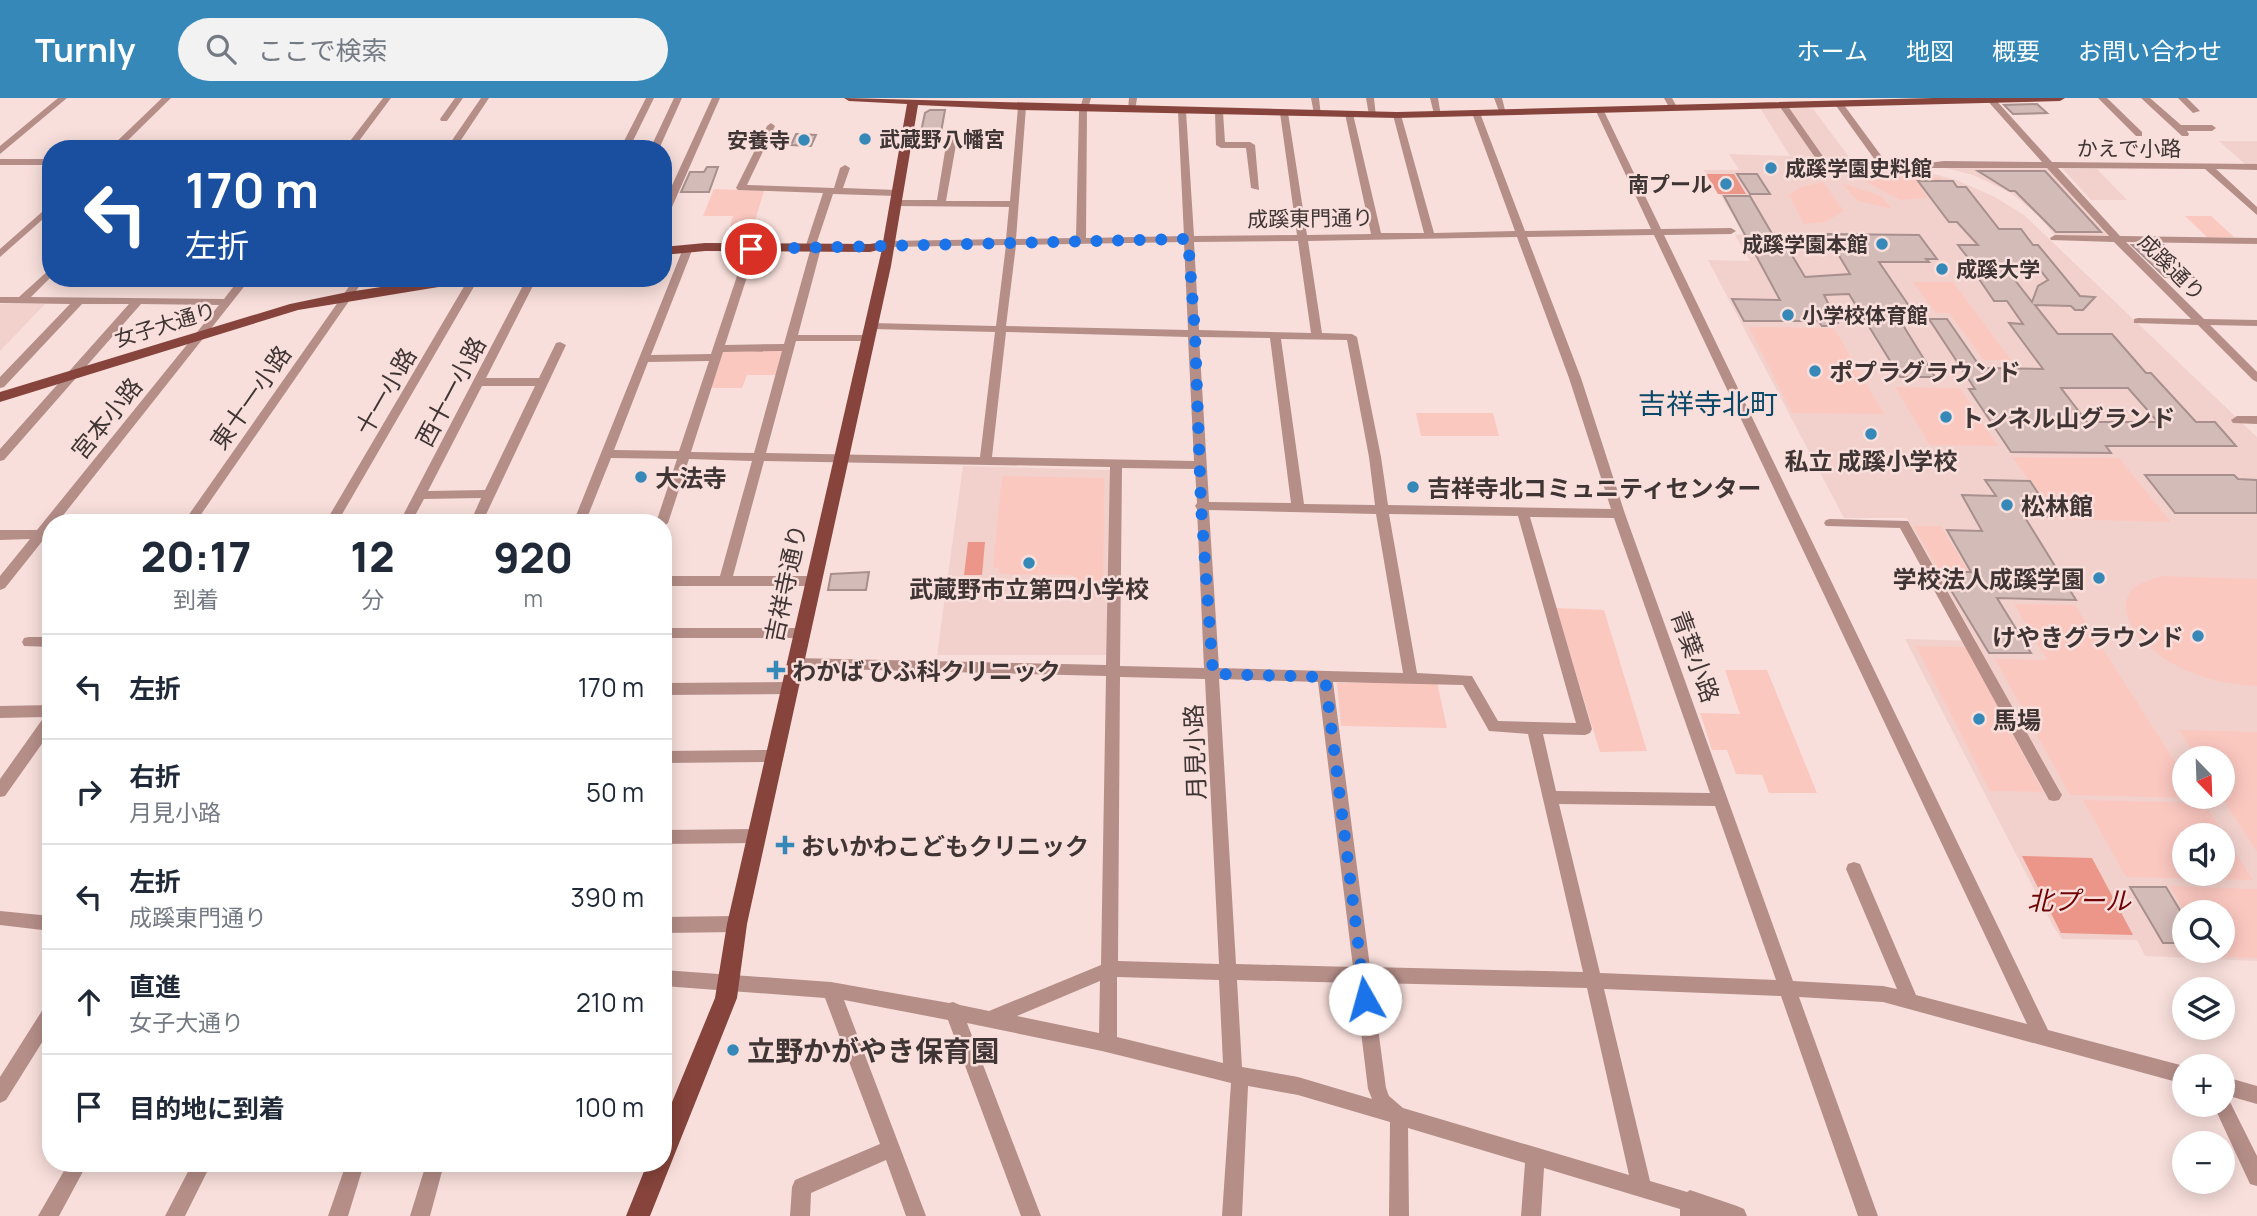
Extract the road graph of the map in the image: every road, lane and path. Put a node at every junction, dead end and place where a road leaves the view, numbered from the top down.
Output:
1 (63, 98) edge
2 (167, 98) edge
3 (387, 98) edge
4 (459, 98) edge
5 (485, 98) edge
6 (650, 98) edge
7 (678, 98) edge
8 (716, 98) edge
9 (849, 98) edge
10 (1315, 98) edge
11 (1370, 98) edge
12 (1434, 98) edge
13 (1499, 98) edge
14 (2049, 98) edge
15 (2060, 98) edge
16 (2102, 98) edge
17 (2145, 98) edge
18 (2182, 98) edge
19 (1990, 99) edge
20 (913, 100) edge
21 (1853, 100) edge
22 (1889, 100) edge
23 (1752, 101) edge
24 (972, 102) edge
25 (1007, 102) edge
26 (1061, 103) edge
27 (1086, 103) edge
28 (1670, 103) edge
29 (1838, 103) junction
30 (1132, 104) edge
31 (1782, 104) junction
32 (1022, 107) junction
33 (1600, 110) junction
34 (1182, 111) junction
35 (2196, 111) dead end
36 (1219, 112) junction
37 (1503, 112) junction
38 (1284, 113) junction
39 (1476, 113) junction
40 (1318, 114) junction
41 (1349, 114) junction
42 (1438, 114) junction
43 (1374, 115) junction
44 (1397, 115) junction
45 (444, 119) dead end
46 (771, 126) dead end
47 (2212, 128) dead end
48 (2139, 134) dead end
49 (952, 139) dead end
50 (123, 140) edge
51 (355, 140) edge
52 (456, 140) edge
53 (629, 140) edge
54 (658, 140) edge
55 (0, 151) edge
56 (0, 162) edge
57 (42, 162) edge
58 (1883, 165) dead end
59 (2051, 165) junction
60 (1923, 166) dead end
61 (2207, 166) junction
62 (2257, 167) edge
63 (845, 168) dead end
64 (1833, 172) dead end
65 (1256, 188) dead end
66 (833, 192) junction
67 (672, 196) edge
68 (896, 198) junction
69 (941, 203) junction
70 (1015, 204) junction
71 (2257, 212) edge
72 (42, 215) edge
73 (1731, 231) dead end
74 (1660, 232) junction
75 (1522, 234) junction
76 (1430, 235) junction
77 (1377, 236) junction
78 (1301, 237) junction
79 (2055, 238) dead end
80 (1188, 239) junction
81 (2117, 239) junction
82 (1081, 240) junction
83 (2257, 241) edge
84 (1012, 242) junction
85 (889, 244) junction
86 (688, 248) junction
87 (813, 248) junction
88 (751, 249) junction
89 (672, 250) edge
90 (0, 254) edge
91 (42, 280) edge
92 (239, 287) edge
93 (354, 287) edge
94 (410, 287) edge
95 (466, 287) edge
96 (527, 287) edge
97 (348, 296) junction
98 (0, 300) edge
99 (22, 300) junction
100 (79, 301) junction
101 (138, 301) junction
102 (227, 302) junction
103 (2138, 321) dead end
104 (2201, 323) junction
105 (2257, 323) edge
106 (1002, 328) junction
107 (869, 332) junction
108 (1195, 333) junction
109 (199, 335) junction
110 (1275, 335) junction
111 (1317, 336) junction
112 (791, 343) junction
113 (561, 345) dead end
114 (717, 353) junction
115 (646, 359) junction
116 (73, 374) junction
117 (2257, 378) edge
118 (478, 382) junction
119 (543, 382) junction
120 (0, 384) edge
121 (0, 397) edge
122 (2237, 420) dead end
123 (2257, 420) edge
124 (607, 454) junction
125 (684, 454) junction
126 (760, 456) junction
127 (0, 457) edge
128 (842, 457) junction
129 (985, 462) junction
130 (1116, 464) junction
131 (1199, 465) junction
132 (489, 494) junction
133 (419, 495) junction
134 (1201, 506) junction
135 (1298, 507) junction
136 (1381, 510) junction
137 (1523, 513) junction
138 (61, 514) edge
139 (195, 514) edge
140 (336, 514) edge
141 (410, 514) edge
142 (480, 514) edge
143 (583, 514) edge
144 (665, 514) edge
145 (1619, 514) junction
146 (1830, 523) dead end
147 (42, 534) edge
148 (0, 535) edge
149 (42, 538) edge
150 (672, 581) edge
151 (725, 581) junction
152 (814, 581) junction
153 (0, 585) edge
154 (672, 633) edge
155 (802, 633) junction
156 (29, 642) dead end
157 (42, 642) edge
158 (796, 663) junction
159 (1114, 671) junction
160 (1213, 674) junction
161 (1325, 677) junction
162 (1411, 678) junction
163 (790, 688) junction
164 (672, 689) edge
165 (42, 711) edge
166 (0, 712) edge
167 (1534, 728) junction
168 (42, 732) edge
169 (775, 756) junction
170 (672, 757) edge
171 (0, 791) edge
172 (2054, 795) dead end
173 (1551, 797) junction
174 (1720, 800) junction
175 (757, 836) junction
176 (672, 837) edge
177 (1854, 869) dead end
178 (0, 918) edge
179 (42, 924) edge
180 (737, 924) junction
181 (672, 925) edge
182 (1111, 970) junction
183 (1225, 972) junction
184 (1362, 976) junction
185 (672, 979) edge
186 (729, 982) junction
187 (1595, 982) junction
188 (1786, 987) junction
189 (831, 990) junction
190 (1910, 1001) junction
191 (953, 1010) junction
192 (989, 1019) junction
193 (42, 1026) edge
194 (2042, 1036) junction
195 (1108, 1043) junction
196 (2172, 1072) edge
197 (1236, 1075) junction
198 (2235, 1089) edge
199 (0, 1094) edge
200 (2257, 1095) edge
201 (1399, 1117) junction
202 (2228, 1117) edge
203 (672, 1131) edge
204 (890, 1149) junction
205 (1535, 1156) junction
206 (73, 1172) edge
207 (198, 1172) edge
208 (352, 1172) edge
209 (433, 1172) edge
210 (656, 1172) edge
211 (2257, 1177) edge
212 (1642, 1188) junction
213 (1690, 1208) edge
214 (48, 1216) edge
215 (175, 1216) edge
216 (338, 1216) edge
217 (420, 1216) edge
218 (638, 1216) edge
219 (800, 1216) edge
220 (916, 1216) edge
221 (1031, 1216) edge
222 (1232, 1216) edge
223 (1399, 1216) edge
224 (1531, 1216) edge
225 (1737, 1216) edge
226 (1868, 1216) edge

1 - 55 street
2 - 50 street
3 - 51 street
4 - 45 street
5 - 52 street
6 - 53 street
7 - 54 street
8 - 67 street
9 - 20 main road
10 - 40 street
11 - 43 street
12 - 42 street
13 - 37 street
14 - 15 main road
14 - 19 main road
16 - 48 street
17 - 47 street
18 - 35 street
19 - 22 main road
19 - 59 street
20 - 24 main road
20 - 68 main road, 吉祥寺通り
21 - 22 main road
21 - 29 main road
23 - 28 main road
23 - 31 main road
24 - 25 main road
25 - 32 main road
26 - 27 main road
26 - 32 main road
27 - 30 main road
27 - 82 street
28 - 33 main road
29 - 31 main road
29 - 58 street
30 - 34 main road
31 - 64 street
32 - 70 street
33 - 37 main road
33 - 74 street
34 - 36 main road
34 - 80 street, 月見小路
36 - 38 main road
36 - 65 street
37 - 39 main road
38 - 40 main road
38 - 78 street
39 - 42 main road
39 - 75 street, 青葉小路
40 - 41 main road
41 - 43 main road
41 - 77 street
42 - 44 main road
43 - 44 main road
44 - 76 street
46 - 66 street
49 - 69 street
56 - 57 street
59 - 60 street, かえで小路
59 - 61 street, かえで小路
59 - 81 street, 成蹊通り
61 - 62 street, かえで小路
61 - 71 street
63 - 66 street
66 - 68 street
66 - 87 street
68 - 69 street
68 - 85 main road, 吉祥寺通り
69 - 70 street
70 - 84 street
72 - 90 street
73 - 74 street, 成蹊東門通り
74 - 75 street, 成蹊東門通り
74 - 194 street
75 - 76 street, 成蹊東門通り
75 - 145 street, 青葉小路
76 - 77 street, 成蹊東門通り
77 - 78 street, 成蹊東門通り
78 - 80 street, 成蹊東門通り
78 - 111 street
79 - 81 street
80 - 82 street, 成蹊東門通り
80 - 108 street, 月見小路
81 - 83 street
81 - 104 street, 成蹊通り
82 - 84 street, 成蹊東門通り
84 - 85 street, 成蹊東門通り
84 - 106 street
85 - 87 main road
85 - 107 main road, 吉祥寺通り
86 - 88 main road
86 - 89 main road
86 - 115 street
87 - 88 main road
87 - 112 street
88 - 114 street
91 - 99 street
92 - 102 street, 宮本小路
93 - 97 street, 東十一小路
94 - 97 main road, 女子大通り
95 - 140 street, 十一小路
96 - 118 street, 西十一小路
97 - 109 main road, 女子大通り
97 - 139 street, 東十一小路
98 - 99 street
99 - 100 street
100 - 101 street
100 - 120 street
101 - 102 street
101 - 116 street
102 - 109 street, 宮本小路
103 - 104 street
104 - 105 street
104 - 117 street, 成蹊通り
106 - 107 street
106 - 108 street
106 - 129 street
107 - 112 street
107 - 128 main road, 吉祥寺通り
108 - 110 street
108 - 131 street, 月見小路
109 - 116 main road, 女子大通り
109 - 138 street, 宮本小路
110 - 111 street
110 - 135 street
111 - 136 street
112 - 114 street
112 - 126 street
113 - 119 street
114 - 115 street
114 - 125 street
115 - 124 street
116 - 121 main road, 女子大通り
116 - 127 street
118 - 119 street
118 - 133 street, 西十一小路
119 - 132 street
122 - 123 street
124 - 125 street
124 - 143 street
125 - 126 street
125 - 144 street
126 - 128 street
126 - 151 street
128 - 129 street
128 - 152 main road, 吉祥寺通り
129 - 130 street
130 - 131 street
130 - 159 street
131 - 134 street, 月見小路
132 - 133 street
132 - 142 street
133 - 141 street, 西十一小路
134 - 135 street
134 - 160 street, 月見小路
135 - 136 street
136 - 137 street
136 - 162 street
137 - 145 street
137 - 167 street
145 - 174 street, 青葉小路
146 - 172 street
147 - 148 street
149 - 153 street, 宮本小路
150 - 151 street
151 - 152 street
152 - 155 main road, 吉祥寺通り
154 - 155 street
155 - 158 main road, 吉祥寺通り
156 - 157 street
158 - 159 street
158 - 163 main road, 吉祥寺通り
159 - 160 street
159 - 182 street
160 - 161 street
160 - 183 street, 月見小路
161 - 162 street
161 - 184 street
162 - 167 street
163 - 164 street
163 - 169 main road, 吉祥寺通り
165 - 166 street
167 - 173 street
168 - 171 street
169 - 170 street
169 - 175 main road, 吉祥寺通り
173 - 174 street
173 - 187 street
174 - 188 street, 青葉小路
175 - 176 street
175 - 180 main road, 吉祥寺通り
177 - 190 street
178 - 179 street
180 - 181 street
180 - 186 main road, 吉祥寺通り
182 - 183 street
182 - 192 street
182 - 195 street
183 - 184 street
183 - 197 street, 月見小路
184 - 187 street
184 - 201 street
185 - 186 street
186 - 189 street
186 - 203 main road, 吉祥寺通り
187 - 188 street
187 - 212 street
188 - 190 street
188 - 226 street, 青葉小路
189 - 191 street
189 - 204 street
190 - 194 street
191 - 192 street
191 - 221 street
192 - 195 street
193 - 199 street
194 - 196 street
195 - 197 street
197 - 201 street
197 - 222 street, 月見小路
198 - 200 street
201 - 205 street
201 - 223 street
202 - 211 street
204 - 219 street
204 - 220 street
205 - 212 street
205 - 224 street
206 - 214 street
207 - 215 street
208 - 216 street
209 - 217 street
210 - 218 main road
212 - 213 street
213 - 225 street

